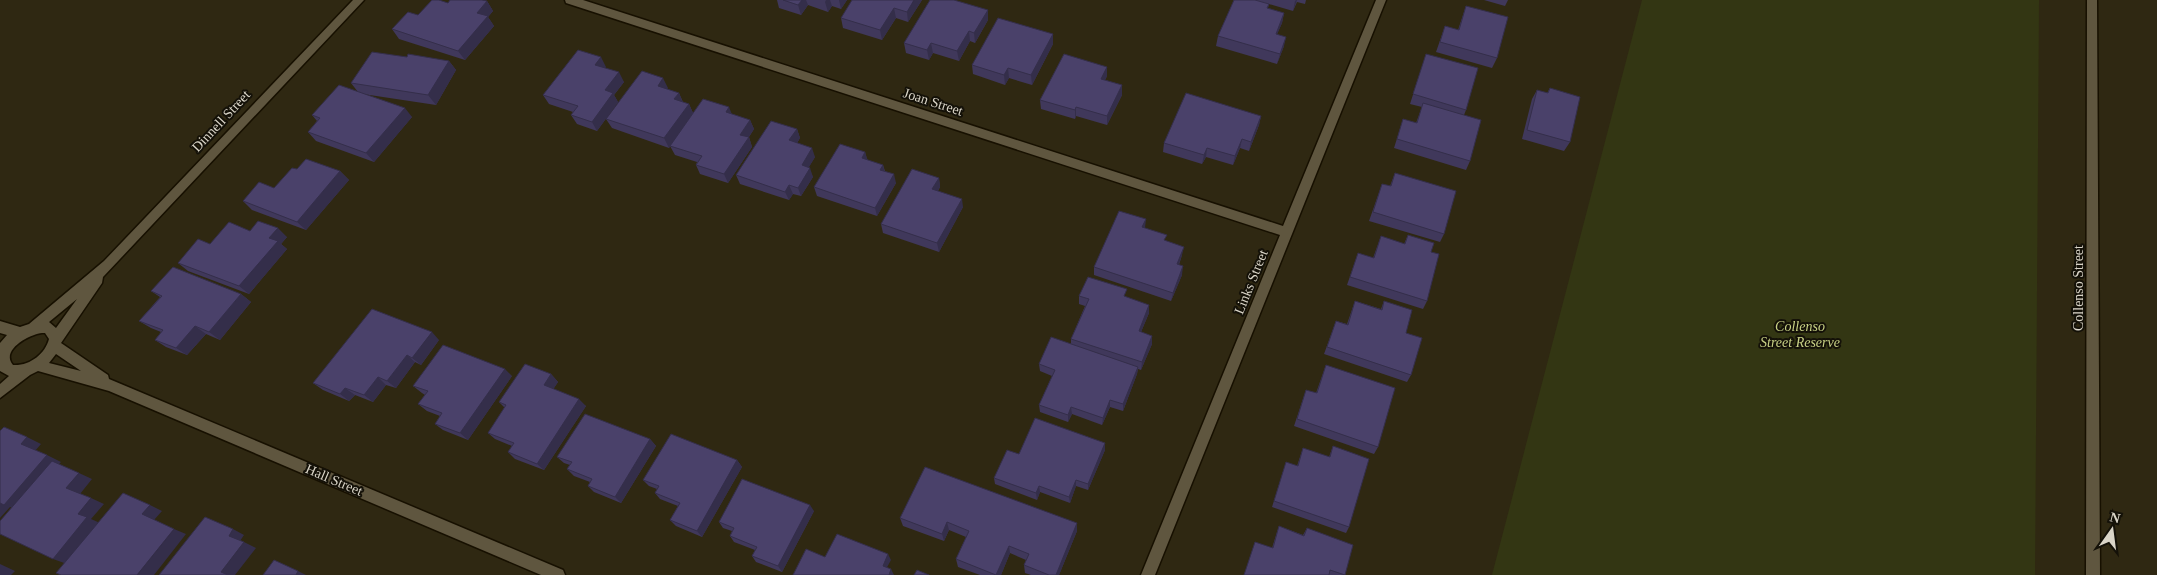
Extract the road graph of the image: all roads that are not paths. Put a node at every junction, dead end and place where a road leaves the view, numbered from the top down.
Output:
1 (359, 0) edge
2 (570, 0) edge
3 (1381, 0) edge
4 (2092, 0) edge
5 (1287, 232) junction
6 (108, 265) junction
7 (34, 327) junction
8 (0, 328) edge
9 (19, 332) junction
10 (55, 342) junction
11 (1, 358) edge
12 (31, 368) junction
13 (111, 384) junction
14 (0, 392) edge
15 (558, 575) edge
16 (1148, 575) edge
17 (2093, 575) edge

1 - 6 street, Dinnell Street
2 - 5 street, Joan Street
3 - 5 street, Links Street
4 - 17 street, Collenso Street
5 - 16 street, Links Street
6 - 7 street, Dinnell Street
6 - 10 street, Dinnell Street
7 - 9 street
7 - 10 street
8 - 9 street
9 - 11 street
10 - 12 street
10 - 13 street, Hall Street
11 - 12 street
12 - 13 street, Hall Street
12 - 14 street
13 - 15 street, Hall Street

